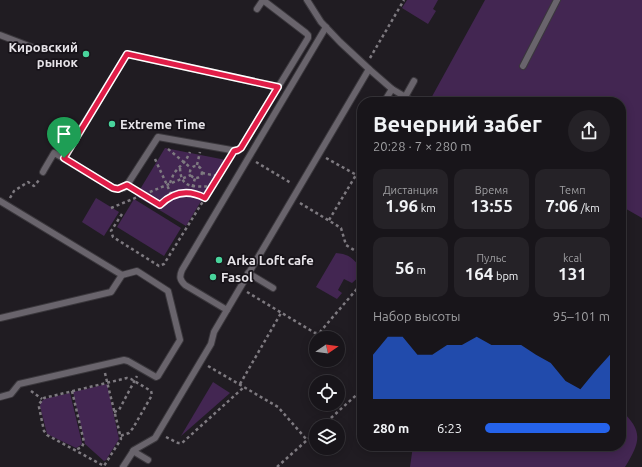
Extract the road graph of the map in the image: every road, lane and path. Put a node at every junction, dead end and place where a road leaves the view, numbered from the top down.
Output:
1 (307, 0) edge
2 (404, 0) edge
3 (558, 0) edge
4 (257, 9) dead end
5 (326, 27) junction
6 (0, 35) edge
7 (34, 48) dead end
8 (523, 66) dead end
9 (367, 67) junction
10 (414, 81) dead end
11 (278, 87) junction
12 (392, 89) junction
13 (387, 97) edge
14 (405, 97) joint
15 (164, 146) dead end
16 (150, 147) junction
17 (190, 151) dead end
18 (234, 151) junction
19 (319, 153) junction
20 (64, 158) junction
21 (248, 158) junction
22 (185, 162) junction
23 (180, 168) junction
24 (191, 168) junction
25 (202, 173) junction
26 (44, 174) joint
27 (191, 175) junction
28 (356, 175) joint
29 (218, 176) junction
30 (181, 178) junction
31 (195, 178) junction
32 (168, 184) junction
33 (127, 185) junction
34 (193, 186) junction
35 (212, 187) junction
36 (299, 188) junction
37 (191, 193) junction
38 (142, 195) junction
39 (172, 196) junction
40 (205, 198) junction
41 (292, 199) junction
42 (0, 201) edge
43 (6, 205) junction
44 (111, 208) dead end
45 (122, 214) dead end
46 (329, 220) junction
47 (357, 252) edge
48 (248, 273) junction
49 (122, 275) junction
50 (240, 288) junction
51 (273, 288) dead end
52 (357, 289) edge
53 (227, 310) junction
54 (281, 313) junction
55 (0, 318) edge
56 (200, 361) junction
57 (103, 365) junction
58 (141, 369) junction
59 (135, 381) junction
60 (108, 383) junction
61 (240, 384) junction
62 (244, 387) junction
63 (72, 391) junction
64 (357, 394) edge
65 (0, 397) edge
66 (114, 412) junction
67 (330, 419) edge
68 (158, 432) junction
69 (120, 436) junction
70 (307, 440) joint
71 (74, 450) junction
72 (133, 451) junction
73 (148, 460) dead end
74 (124, 467) edge
75 (276, 467) edge

1 - 5 lane
2 - 9 path
3 - 8 lane
4 - 11 lane
5 - 9 lane
5 - 21 lane
6 - 7 lane
9 - 12 lane
9 - 19 lane
10 - 14 lane
11 - 18 lane
11 - 20 lane
12 - 13 lane
12 - 14 lane
15 - 22 path
16 - 18 lane
16 - 32 path
16 - 33 lane
17 - 22 path
18 - 29 path
19 - 28 path
19 - 36 lane
20 - 26 lane
20 - 33 lane
21 - 36 path
21 - 53 lane
22 - 23 path
22 - 24 path
23 - 30 path
23 - 32 path
24 - 25 path
24 - 27 path
25 - 29 path
25 - 31 path
26 - 43 path
27 - 30 path
27 - 31 path
28 - 46 path
29 - 35 path
30 - 32 path
30 - 34 path
31 - 34 path
32 - 38 path
32 - 39 path
33 - 38 path
34 - 35 path
34 - 37 path
35 - 40 path
36 - 41 lane
37 - 39 path
37 - 40 path
38 - 39 path
38 - 44 path
40 - 45 path
41 - 46 path
41 - 48 lane
42 - 43 lane
43 - 49 lane
46 - 47 path
48 - 50 lane
48 - 51 lane
49 - 55 lane
49 - 58 lane
50 - 53 lane
50 - 54 path
52 - 54 path
53 - 56 lane
54 - 61 path
56 - 61 path
56 - 68 lane
57 - 58 lane
57 - 60 path
57 - 65 lane
58 - 59 path
59 - 60 path
59 - 66 path
59 - 69 path
60 - 63 path
60 - 66 path
61 - 62 path
62 - 68 path
62 - 70 path
63 - 71 path
63 - 71 path
64 - 67 path
66 - 69 path
68 - 72 lane
69 - 71 path
70 - 75 path
72 - 73 lane
72 - 74 lane

